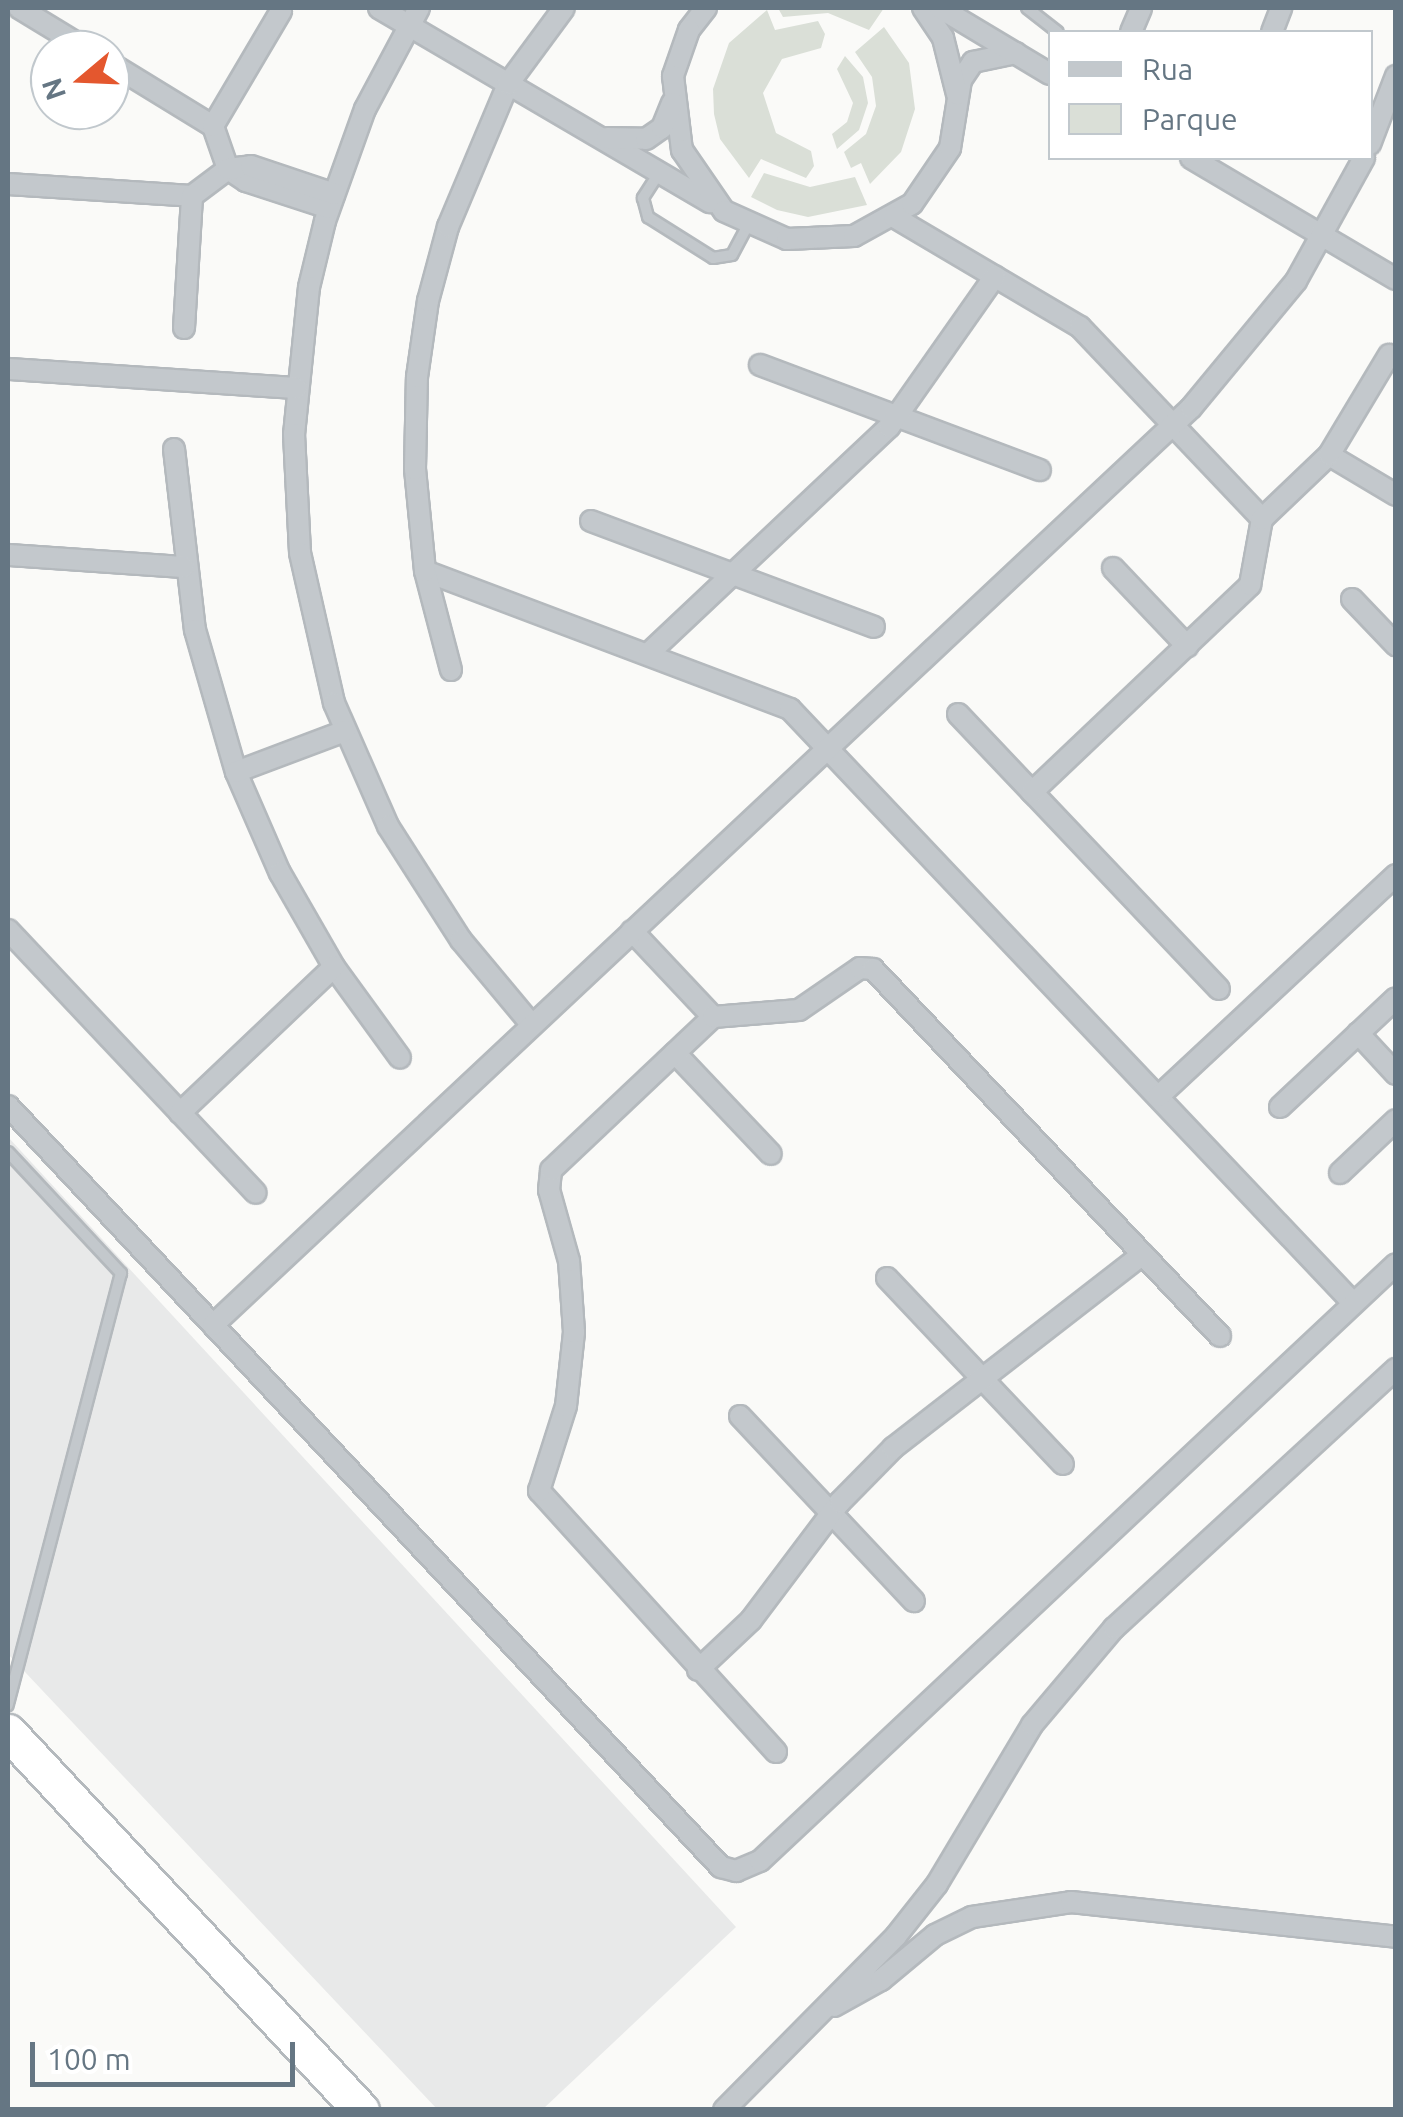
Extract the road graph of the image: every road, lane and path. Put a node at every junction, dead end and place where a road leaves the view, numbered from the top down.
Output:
1 (19, 8) edge
2 (378, 8) edge
3 (564, 8) edge
4 (706, 8) edge
5 (923, 8) edge
6 (1027, 8) edge
7 (281, 10) dead end
8 (950, 10) edge
9 (42, 14) edge
10 (414, 16) edge
11 (62, 30) edge
12 (1055, 30) edge
13 (1016, 53) junction
14 (1048, 67) edge
15 (130, 75) edge
16 (1396, 76) edge
17 (508, 84) junction
18 (673, 101) junction
19 (958, 102) junction
20 (213, 126) junction
21 (596, 136) junction
22 (1373, 136) edge
23 (1363, 160) edge
24 (1205, 161) edge
25 (228, 169) junction
26 (658, 172) junction
27 (8, 184) edge
28 (192, 196) junction
29 (332, 201) junction
30 (724, 211) junction
31 (894, 217) junction
32 (748, 226) junction
33 (1324, 238) junction
34 (995, 276) junction
35 (1396, 279) edge
36 (184, 328) dead end
37 (1389, 355) dead end
38 (760, 365) dead end
39 (8, 370) edge
40 (296, 388) junction
41 (897, 416) junction
42 (1173, 425) junction
43 (174, 449) dead end
44 (1329, 456) junction
45 (1040, 470) dead end
46 (1396, 495) edge
47 (1262, 519) junction
48 (591, 521) dead end
49 (8, 554) edge
50 (184, 566) junction
51 (1113, 568) dead end
52 (425, 571) junction
53 (733, 574) junction
54 (1352, 599) dead end
55 (874, 627) dead end
56 (1396, 645) edge
57 (1187, 646) junction
58 (649, 653) junction
59 (451, 670) dead end
60 (958, 714) dead end
61 (345, 731) junction
62 (829, 746) junction
63 (236, 772) junction
64 (1032, 792) junction
65 (1396, 875) edge
66 (8, 930) edge
67 (632, 931) junction
68 (334, 966) junction
69 (1219, 989) dead end
70 (1396, 998) edge
71 (713, 1017) junction
72 (531, 1024) junction
73 (1358, 1033) junction
74 (675, 1053) junction
75 (400, 1058) dead end
76 (1396, 1074) edge
77 (1159, 1096) junction
78 (8, 1106) edge
79 (1280, 1107) dead end
80 (180, 1112) junction
81 (1396, 1120) edge
82 (8, 1152) edge
83 (770, 1154) dead end
84 (1340, 1172) dead end
85 (256, 1193) dead end
86 (1143, 1254) junction
87 (1396, 1264) edge
88 (887, 1278) dead end
89 (1353, 1303) junction
90 (213, 1325) junction
91 (1220, 1336) dead end
92 (1396, 1369) edge
93 (979, 1375) junction
94 (740, 1416) dead end
95 (1062, 1464) dead end
96 (832, 1514) junction
97 (914, 1601) dead end
98 (698, 1670) junction
99 (8, 1705) edge
100 (8, 1732) edge
101 (776, 1752) dead end
102 (1396, 1937) edge
103 (821, 2012) junction
104 (361, 2110) edge
105 (724, 2110) edge

1 - 9 street
2 - 10 street
3 - 17 street
4 - 18 street
5 - 19 street
6 - 12 lane
7 - 20 street
8 - 13 street
9 - 11 street
10 - 17 street
10 - 29 street
13 - 14 street
13 - 19 street
15 - 20 street
16 - 22 street
17 - 21 street
17 - 52 street
18 - 21 street
18 - 30 street
19 - 31 street
20 - 25 street
21 - 26 street
23 - 33 street
24 - 33 street
25 - 28 street
25 - 29 street
26 - 30 street
26 - 32 lane
27 - 28 street
28 - 36 street
29 - 40 street
30 - 32 street
31 - 32 street
31 - 34 street
33 - 35 street
33 - 42 street
34 - 41 street
34 - 42 street
37 - 44 street
38 - 41 street
39 - 40 street
40 - 61 street
41 - 45 street
41 - 53 street
42 - 47 street
42 - 62 street
43 - 50 street
44 - 46 street
44 - 47 street
47 - 57 street
48 - 53 street
49 - 50 street
50 - 63 street
51 - 57 street
52 - 58 street
52 - 59 street
53 - 55 street
53 - 58 street
54 - 56 street
57 - 64 street
58 - 62 street
60 - 64 street
61 - 63 street
61 - 72 street
62 - 67 street
62 - 77 street
63 - 68 street
64 - 69 street
65 - 77 street
66 - 80 street
67 - 71 street
67 - 72 street
68 - 75 street
68 - 80 street
70 - 73 street
71 - 74 street
71 - 86 street
72 - 90 street
73 - 76 street
73 - 79 street
74 - 83 street
74 - 98 street
77 - 89 street
78 - 90 street
80 - 85 street
81 - 84 street
82 - 99 lane
86 - 91 street
86 - 93 street
87 - 89 street
88 - 93 street
89 - 90 street
92 - 103 street
93 - 95 street
93 - 96 street
94 - 96 street
96 - 97 street
96 - 98 street
98 - 101 street
100 - 104 highway
102 - 103 street
103 - 105 street

